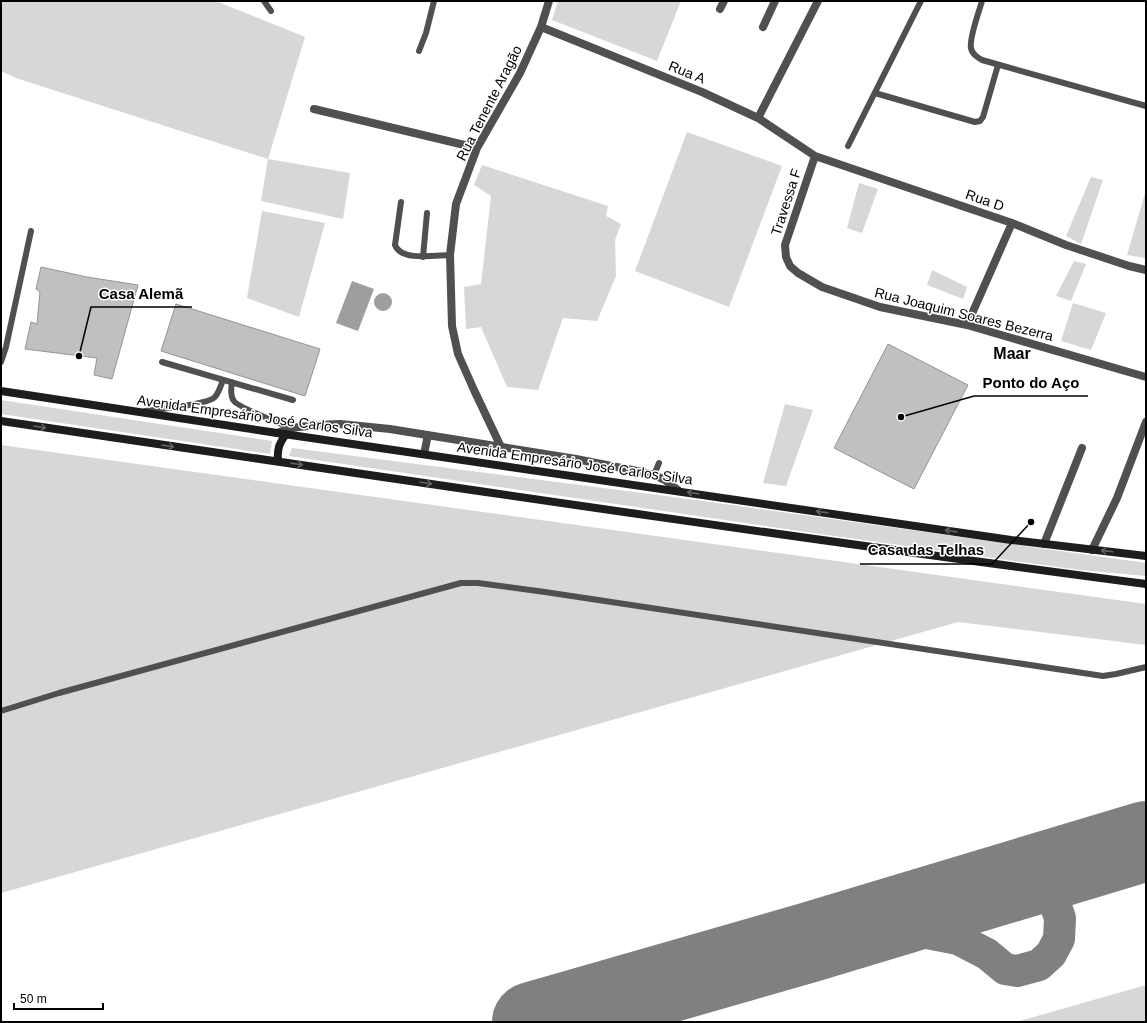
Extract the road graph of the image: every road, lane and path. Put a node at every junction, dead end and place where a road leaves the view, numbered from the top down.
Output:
1 (264, 1) edge
2 (434, 1) edge
3 (550, 1) edge
4 (724, 1) edge
5 (775, 1) edge
6 (818, 1) edge
7 (921, 1) edge
8 (982, 1) edge
9 (720, 9) dead end
10 (271, 11) dead end
11 (541, 27) junction
12 (763, 27) dead end
13 (419, 51) dead end
14 (998, 65) junction
15 (875, 93) junction
16 (1146, 106) edge
17 (314, 109) dead end
18 (758, 118) junction
19 (848, 146) dead end
20 (477, 148) junction
21 (815, 156) junction
22 (401, 202) dead end
23 (427, 213) dead end
24 (1012, 223) junction
25 (31, 231) dead end
26 (450, 255) junction
27 (423, 257) junction
28 (786, 257) joint
29 (1146, 270) edge
30 (967, 325) junction
31 (1, 362) edge
32 (162, 362) dead end
33 (1146, 377) edge
34 (222, 380) junction
35 (232, 382) junction
36 (1, 391) edge
37 (293, 400) dead end
38 (138, 412) junction
39 (1, 421) edge
40 (1146, 422) edge
41 (289, 431) junction
42 (428, 435) junction
43 (501, 447) junction
44 (1082, 448) dead end
45 (424, 454) junction
46 (278, 462) junction
47 (660, 463) dead end
48 (654, 475) junction
49 (679, 491) junction
50 (1044, 544) junction
51 (1092, 550) junction
52 (1146, 556) edge
53 (1146, 584) edge
54 (1146, 666) edge
55 (1, 711) edge

1 - 10 lane
2 - 13 lane
3 - 11 street, Rua Tenente Aragão
4 - 9 street
5 - 12 street
6 - 18 street
7 - 15 lane
8 - 14 lane
11 - 18 street, Rua A
11 - 20 street, Rua Tenente Aragão
14 - 15 lane
14 - 16 lane
15 - 19 lane
17 - 20 street
18 - 21 street, Rua A
20 - 26 street, Rua Tenente Aragão
21 - 24 street, Rua D
21 - 28 street, Travessa F
22 - 27 lane
23 - 27 lane
24 - 29 street, Rua D
24 - 30 street
25 - 31 lane
26 - 27 lane
26 - 43 street, Rua Tenente Aragão
28 - 30 street, Rua Joaquim Soares Bezerra
30 - 33 street, Rua Joaquim Soares Bezerra
32 - 34 lane
34 - 35 lane
34 - 38 lane
35 - 37 lane
35 - 41 lane
36 - 38 main road, Avenida Empresário José Carlos Silva
38 - 41 main road, Avenida Empresário José Carlos Silva
39 -> 46 main road
40 - 51 street
41 - 42 street
41 - 45 main road, Avenida Empresário José Carlos Silva
41 - 46 main road
42 - 43 street
42 - 45 street
43 - 48 street
44 - 50 street
45 - 49 main road, Avenida Empresário José Carlos Silva
46 -> 53 main road
47 - 48 lane
48 - 49 street
50 -> 49 main road, Avenida Empresário José Carlos Silva
50 - 51 main road, Avenida Empresário José Carlos Silva
52 -> 51 main road, Avenida Empresário José Carlos Silva
54 - 55 lane

